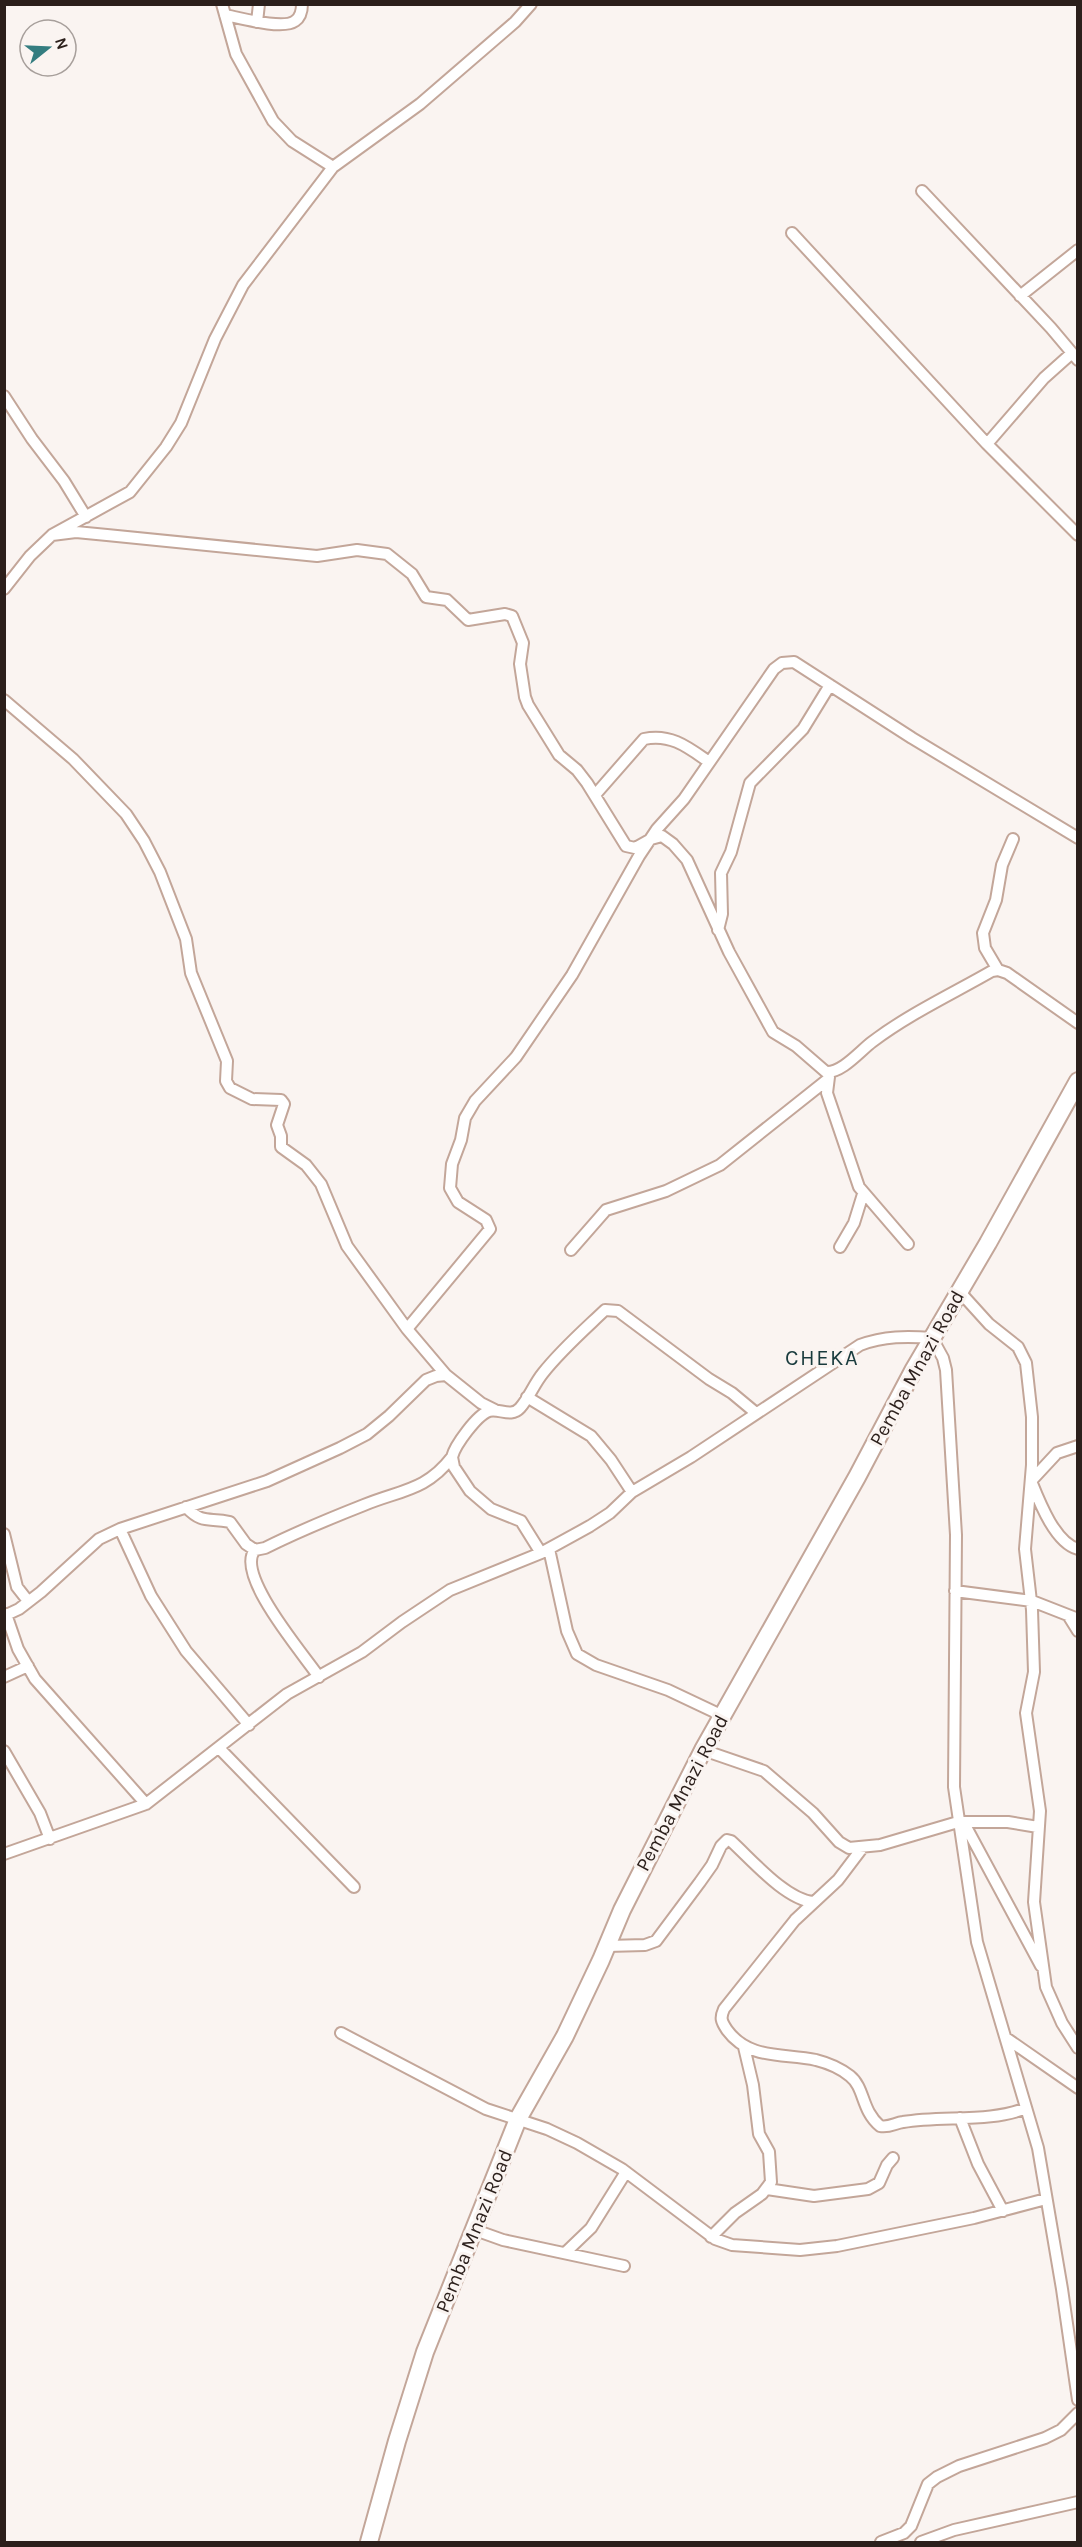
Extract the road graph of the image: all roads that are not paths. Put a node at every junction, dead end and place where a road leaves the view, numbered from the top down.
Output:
1 (259, 4) edge
2 (303, 4) edge
3 (531, 4) edge
4 (224, 10) edge
5 (257, 22) junction
6 (333, 167) junction
7 (922, 191) dead end
8 (792, 233) dead end
9 (1077, 250) edge
10 (1020, 296) junction
11 (1075, 356) edge
12 (4, 396) edge
13 (987, 444) junction
14 (86, 516) junction
15 (52, 535) junction
16 (1077, 535) edge
17 (6, 586) edge
18 (830, 685) junction
19 (4, 700) edge
20 (710, 762) junction
21 (595, 795) junction
22 (651, 838) junction
23 (1012, 838) dead end
24 (1077, 838) edge
25 (718, 930) junction
26 (998, 970) junction
27 (1077, 1023) edge
28 (829, 1076) junction
29 (1077, 1081) edge
30 (863, 1194) junction
31 (908, 1244) dead end
32 (840, 1247) dead end
33 (571, 1250) dead end
34 (960, 1292) junction
35 (407, 1329) junction
36 (932, 1338) junction
37 (446, 1375) junction
38 (527, 1397) junction
39 (495, 1410) junction
40 (756, 1413) junction
41 (1077, 1446) edge
42 (452, 1457) junction
43 (1031, 1481) junction
44 (632, 1492) junction
45 (186, 1507) junction
46 (120, 1529) junction
47 (4, 1534) edge
48 (1077, 1549) edge
49 (255, 1550) junction
50 (545, 1551) junction
51 (955, 1591) junction
52 (28, 1601) junction
53 (1032, 1601) junction
54 (5, 1615) edge
55 (1073, 1617) edge
56 (1077, 1631) edge
57 (28, 1666) junction
58 (4, 1677) edge
59 (319, 1677) junction
60 (723, 1716) junction
61 (249, 1725) junction
62 (219, 1748) junction
63 (703, 1750) junction
64 (4, 1752) edge
65 (146, 1804) junction
66 (961, 1823) junction
67 (1038, 1827) junction
68 (50, 1839) junction
69 (863, 1847) junction
70 (4, 1854) edge
71 (354, 1887) dead end
72 (813, 1902) junction
73 (607, 1946) junction
74 (1043, 1970) junction
75 (341, 2033) dead end
76 (1006, 2038) junction
77 (744, 2047) junction
78 (1077, 2048) edge
79 (1077, 2088) edge
80 (1026, 2108) junction
81 (960, 2118) junction
82 (518, 2119) junction
83 (893, 2158) dead end
84 (626, 2172) junction
85 (767, 2189) junction
86 (1046, 2199) junction
87 (1004, 2211) junction
88 (475, 2230) junction
89 (711, 2236) junction
90 (566, 2252) junction
91 (624, 2266) dead end
92 (1077, 2400) edge
93 (1077, 2413) edge
94 (1077, 2502) edge
95 (369, 2542) edge
96 (881, 2542) edge
97 (921, 2542) edge

1 - 5 street
2 - 5 street
3 - 6 street
4 - 5 street
4 - 6 street
6 - 14 street
7 - 10 street
8 - 13 street
9 - 10 street
10 - 11 street
11 - 13 street
12 - 14 street
13 - 16 street
14 - 15 street
15 - 17 street
15 - 21 street
18 - 20 street
18 - 24 street
18 - 25 street
19 - 35 street
20 - 21 street
20 - 22 street
21 - 22 street
22 - 25 street
22 - 35 street
23 - 26 street
25 - 28 street
26 - 27 street
26 - 28 street
28 - 30 street
28 - 33 street
29 - 34 main road, Pemba Mnazi Road
30 - 31 street
30 - 32 street
34 - 36 main road, Pemba Mnazi Road
34 - 43 street
35 - 37 street
36 - 40 street
36 - 51 street
36 - 60 main road, Pemba Mnazi Road
37 - 39 street
37 - 45 street
38 - 39 street
38 - 40 street
38 - 44 street
39 - 42 street
40 - 44 street
41 - 43 street
42 - 49 street
42 - 50 street
43 - 48 street
43 - 53 street
44 - 50 street
45 - 46 street
45 - 49 street
46 - 52 street
46 - 61 street
47 - 52 street
49 - 59 street
50 - 59 street
50 - 60 street
51 - 53 street
51 - 66 street
52 - 54 street
53 - 55 street
53 - 67 street
54 - 57 street
55 - 56 street
57 - 58 street
57 - 65 street
59 - 61 street
60 - 63 main road, Pemba Mnazi Road
61 - 62 street
62 - 65 street
62 - 71 street
63 - 69 street
63 - 73 main road, Pemba Mnazi Road
64 - 68 street
65 - 68 street
66 - 67 street
66 - 69 street
66 - 74 street
66 - 76 street
67 - 74 street
68 - 70 street
69 - 72 street
72 - 73 street
72 - 77 street
73 - 82 main road, Pemba Mnazi Road
74 - 78 street
75 - 82 street
76 - 79 street
76 - 80 street
77 - 81 street
77 - 85 street
80 - 81 street
80 - 86 street
81 - 87 street
82 - 84 street
82 - 88 main road, Pemba Mnazi Road
83 - 85 street
84 - 89 street
84 - 90 street
85 - 89 street
86 - 87 street
86 - 92 street
87 - 89 street
88 - 90 street
88 - 95 main road, Pemba Mnazi Road
90 - 91 street
93 - 96 street
94 - 97 street

